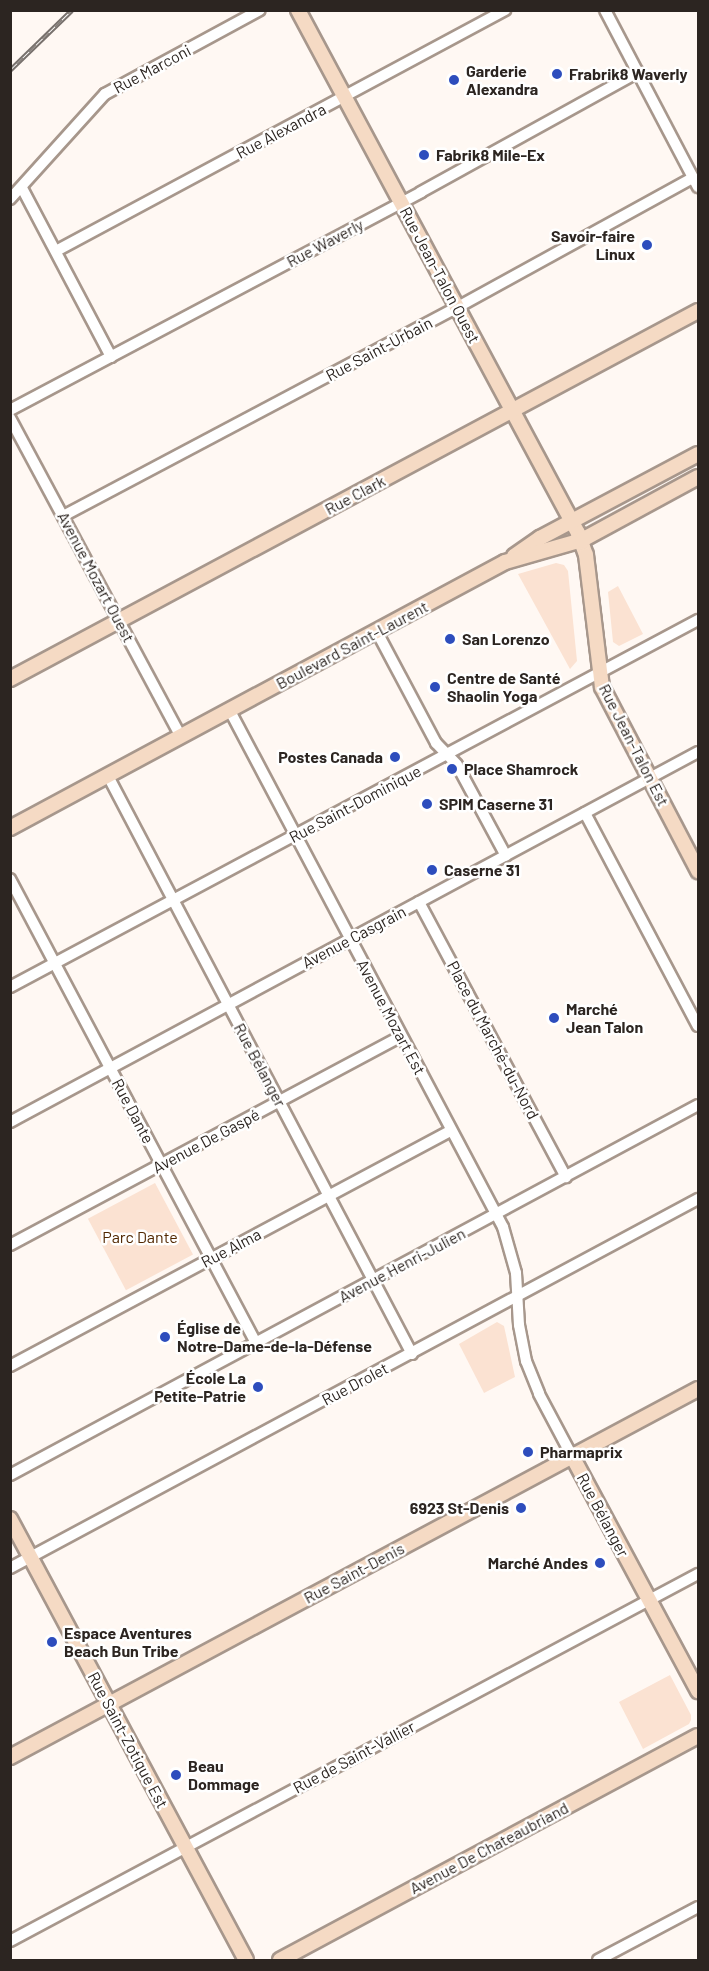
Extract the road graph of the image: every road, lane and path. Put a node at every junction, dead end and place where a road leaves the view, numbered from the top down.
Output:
1 (260, 10) edge
2 (298, 10) edge
3 (505, 10) edge
4 (605, 10) edge
5 (638, 72) junction
6 (345, 96) junction
7 (696, 182) edge
8 (22, 188) junction
9 (10, 199) edge
10 (401, 202) junction
11 (56, 251) junction
12 (458, 307) junction
13 (699, 311) edge
14 (111, 357) junction
15 (10, 410) edge
16 (513, 411) junction
17 (10, 418) edge
18 (699, 454) edge
19 (699, 477) edge
20 (63, 516) junction
21 (573, 521) junction
22 (582, 540) junction
23 (505, 562) junction
24 (119, 621) junction
25 (699, 621) edge
26 (377, 632) junction
27 (599, 673) junction
28 (12, 676) edge
29 (230, 711) junction
30 (181, 737) junction
31 (699, 752) edge
32 (447, 755) junction
33 (108, 776) junction
34 (650, 778) junction
35 (585, 813) junction
36 (10, 828) edge
37 (296, 836) junction
38 (506, 856) junction
39 (699, 871) edge
40 (10, 879) edge
41 (174, 901) junction
42 (419, 902) junction
43 (350, 939) junction
44 (55, 963) junction
45 (10, 987) edge
46 (228, 1005) junction
47 (699, 1026) edge
48 (401, 1036) junction
49 (110, 1068) junction
50 (279, 1101) junction
51 (699, 1105) edge
52 (10, 1122) edge
53 (450, 1131) junction
54 (161, 1164) junction
55 (566, 1177) junction
56 (328, 1196) junction
57 (699, 1199) edge
58 (496, 1214) junction
59 (10, 1245) edge
60 (211, 1259) junction
61 (373, 1280) junction
62 (518, 1297) junction
63 (256, 1343) junction
64 (412, 1354) junction
65 (10, 1366) edge
66 (699, 1389) edge
67 (572, 1456) junction
68 (10, 1475) edge
69 (10, 1519) edge
70 (31, 1557) junction
71 (10, 1568) edge
72 (699, 1574) edge
73 (649, 1600) junction
74 (699, 1691) edge
75 (109, 1704) junction
76 (699, 1736) edge
77 (10, 1757) edge
78 (185, 1848) junction
79 (699, 1907) edge
80 (10, 1941) edge
81 (246, 1960) edge
82 (280, 1960) edge
83 (598, 1960) edge

1 - 8 street, Rue Marconi
2 - 6 main road, Rue Jean-Talon Ouest
3 - 6 street, Rue Alexandra
4 - 5 street
5 - 7 street
5 - 10 street, Rue Waverly
6 - 10 main road, Rue Jean-Talon Ouest
6 - 11 street, Rue Alexandra
7 - 12 street, Rue Saint-Urbain
8 - 9 street, Rue Marconi
8 - 11 street
10 - 12 main road, Rue Jean-Talon Ouest
10 - 14 street, Rue Waverly
11 - 14 street
12 - 16 main road, Rue Jean-Talon Ouest
12 - 20 street, Rue Saint-Urbain
13 - 16 main road, Rue Clark
14 - 15 street, Rue Waverly
16 - 21 main road, Rue Jean-Talon Ouest
16 - 24 main road, Rue Clark
17 - 20 street, Avenue Mozart Ouest
18 - 21 main road
19 - 22 main road, Boulevard Saint-Laurent
20 - 24 street, Avenue Mozart Ouest
21 - 22 main road, Rue Jean-Talon Ouest
21 - 23 main road
22 - 23 main road, Boulevard Saint-Laurent
22 - 27 main road, Rue Jean-Talon Est
23 - 26 main road, Boulevard Saint-Laurent
24 - 28 main road, Rue Clark
24 - 30 street, Avenue Mozart Ouest
25 - 27 street, Rue Saint-Dominique
26 - 29 main road, Boulevard Saint-Laurent
26 - 32 street
27 - 32 street, Rue Saint-Dominique
27 - 34 main road, Rue Jean-Talon Est
29 - 30 main road, Boulevard Saint-Laurent
29 - 37 street, Avenue Mozart Est
30 - 33 main road, Boulevard Saint-Laurent
31 - 34 street, Avenue Casgrain
32 - 37 street, Rue Saint-Dominique
32 - 38 street
33 - 36 main road, Boulevard Saint-Laurent
33 - 41 street, Rue Bélanger
34 - 35 street, Avenue Casgrain
34 - 39 main road, Rue Jean-Talon Est
35 - 38 street, Avenue Casgrain
35 - 47 street
37 - 41 street, Rue Saint-Dominique
37 - 43 street, Avenue Mozart Est
38 - 42 street, Avenue Casgrain
40 - 44 street, Rue Dante
41 - 44 street, Rue Saint-Dominique
41 - 46 street, Rue Bélanger
42 - 43 street, Avenue Casgrain
42 - 55 street, Place du Marché-du-Nord
43 - 46 street, Avenue Casgrain
43 - 48 street, Avenue Mozart Est
44 - 45 street, Rue Saint-Dominique
44 - 49 street, Rue Dante
46 - 49 street, Avenue Casgrain
46 - 50 street, Rue Bélanger
48 - 50 street, Avenue De Gaspé
48 - 53 street, Avenue Mozart Est
49 - 52 street, Avenue Casgrain
49 - 54 street, Rue Dante
50 - 54 street, Avenue De Gaspé
50 - 56 street, Rue Bélanger
51 - 55 street, Avenue Henri-Julien
53 - 56 street, Rue Alma
53 - 58 street, Avenue Mozart Est
54 - 59 street, Avenue De Gaspé
54 - 60 street, Rue Dante
55 - 58 street, Avenue Henri-Julien
56 - 60 street, Rue Alma
56 - 61 street, Rue Bélanger
57 - 62 street, Rue Drolet
58 - 61 street, Avenue Henri-Julien
58 - 62 street, Avenue Mozart Est
60 - 63 street, Rue Dante
60 - 65 street, Rue Alma
61 - 63 street, Avenue Henri-Julien
61 - 64 street, Rue Bélanger
62 - 64 street, Rue Drolet
62 - 67 street, Rue Bélanger
63 - 68 street, Avenue Henri-Julien
64 - 70 street, Rue Drolet
66 - 67 main road, Rue Saint-Denis
67 - 73 main road, Rue Bélanger
67 - 75 main road, Rue Saint-Denis
69 - 70 main road, Rue Saint-Zotique Est
70 - 71 street, Rue Drolet
70 - 75 main road, Rue Saint-Zotique Est
72 - 73 street, Rue de Saint-Vallier
73 - 74 main road, Rue Bélanger
73 - 78 street, Rue de Saint-Vallier
75 - 77 main road, Rue Saint-Denis
75 - 78 main road, Rue Saint-Zotique Est
76 - 82 main road, Avenue De Chateaubriand
78 - 80 street, Rue de Saint-Vallier
78 - 81 main road, Rue Saint-Zotique Est
79 - 83 street

